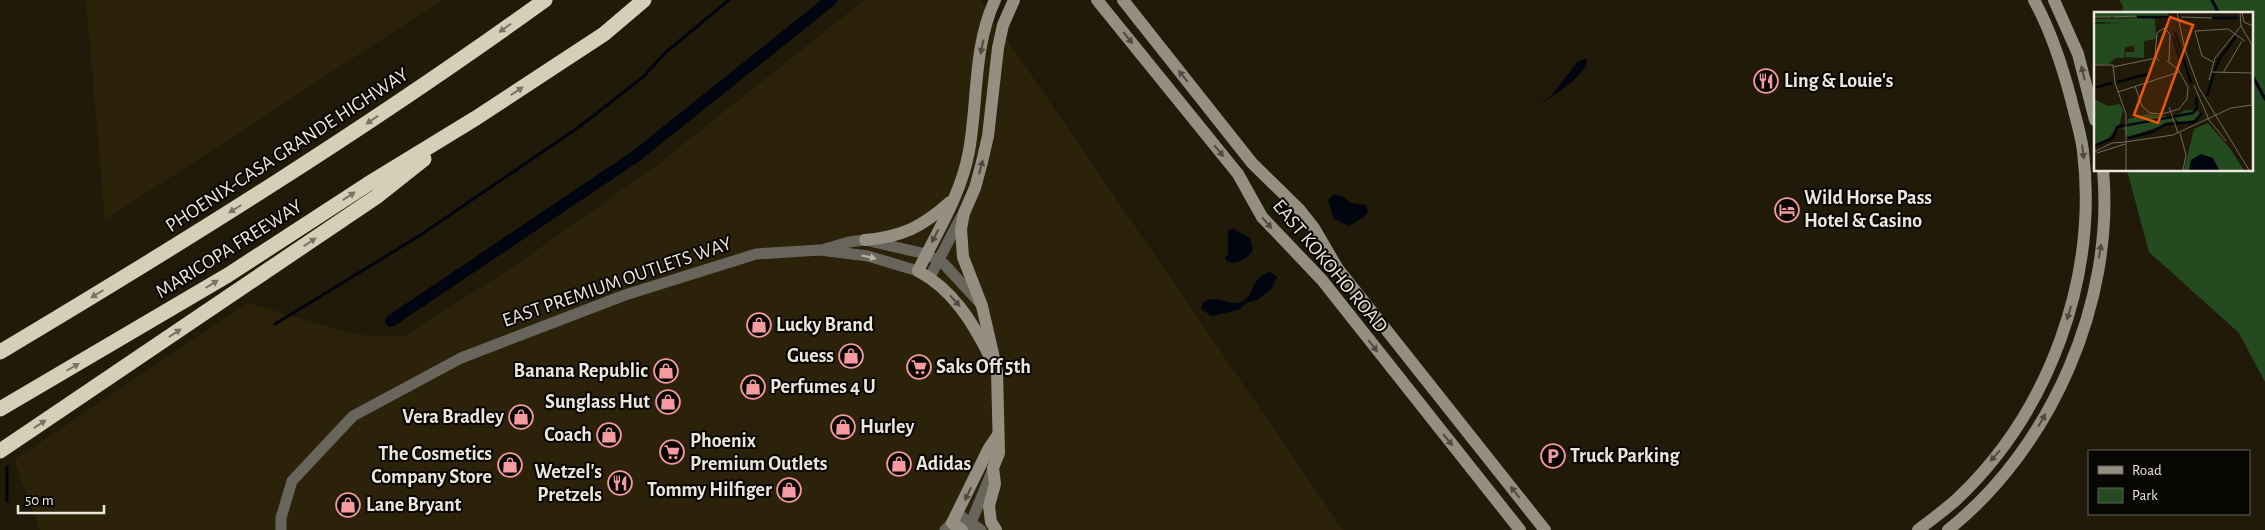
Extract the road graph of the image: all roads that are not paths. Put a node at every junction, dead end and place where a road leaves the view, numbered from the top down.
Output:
1 (545, 0) edge
2 (644, 0) edge
3 (995, 0) edge
4 (1014, 0) edge
5 (1098, 0) edge
6 (1123, 0) edge
7 (2034, 0) edge
8 (2054, 0) edge
9 (2094, 116) edge
10 (476, 118) junction
11 (1258, 169) junction
12 (2103, 171) edge
13 (964, 176) junction
14 (1242, 182) junction
15 (964, 213) junction
16 (865, 240) junction
17 (820, 250) junction
18 (926, 254) junction
19 (938, 260) junction
20 (918, 271) junction
21 (930, 277) junction
22 (982, 306) junction
23 (45, 325) junction
24 (0, 344) edge
25 (0, 352) edge
26 (997, 371) junction
27 (1433, 390) junction
28 (1417, 402) junction
29 (0, 409) edge
30 (998, 435) junction
31 (0, 451) edge
32 (994, 468) junction
33 (963, 526) edge
34 (281, 530) edge
35 (996, 530) edge
36 (1520, 530) edge
37 (1545, 530) edge
38 (1918, 530) edge
39 (1948, 530) edge

1 -> 23 highway, PHOENIX-CASA GRANDE HIGHWAY
10 -> 2 highway
3 -> 13 street
15 -> 4 street
5 -> 14 street, EAST KOKOHO ROAD
11 -> 6 street, EAST KOKOHO ROAD
7 -> 38 street
9 -> 8 street
29 -> 10 highway, MARICOPA FREEWAY
31 -> 10 highway
11 - 14 street
11 - 27 street, EAST KOKOHO ROAD
39 -> 12 street
13 - 16 street
13 -> 18 street
14 -> 28 street, EAST KOKOHO ROAD
15 - 19 street
15 - 22 street
16 - 17 street
16 - 18 street, EAST PREMIUM OUTLETS WAY
17 -> 20 street, EAST PREMIUM OUTLETS WAY
17 - 34 street, EAST PREMIUM OUTLETS WAY
18 - 19 street, EAST PREMIUM OUTLETS WAY
18 - 20 street
19 - 21 street
19 - 22 street, EAST PREMIUM OUTLETS WAY
20 - 21 street, EAST PREMIUM OUTLETS WAY
21 -> 26 street, EAST PREMIUM OUTLETS WAY
22 - 26 street, EAST PREMIUM OUTLETS WAY
23 - 24 highway
23 - 25 highway
26 - 30 street, EAST PREMIUM OUTLETS WAY
27 - 28 street
37 -> 27 street, EAST KOKOHO ROAD
28 -> 36 street, EAST KOKOHO ROAD
30 - 32 street, EAST PREMIUM OUTLETS WAY
30 -> 33 street, EAST PREMIUM OUTLETS WAY
32 - 33 street, EAST PREMIUM OUTLETS WAY
32 - 35 street

